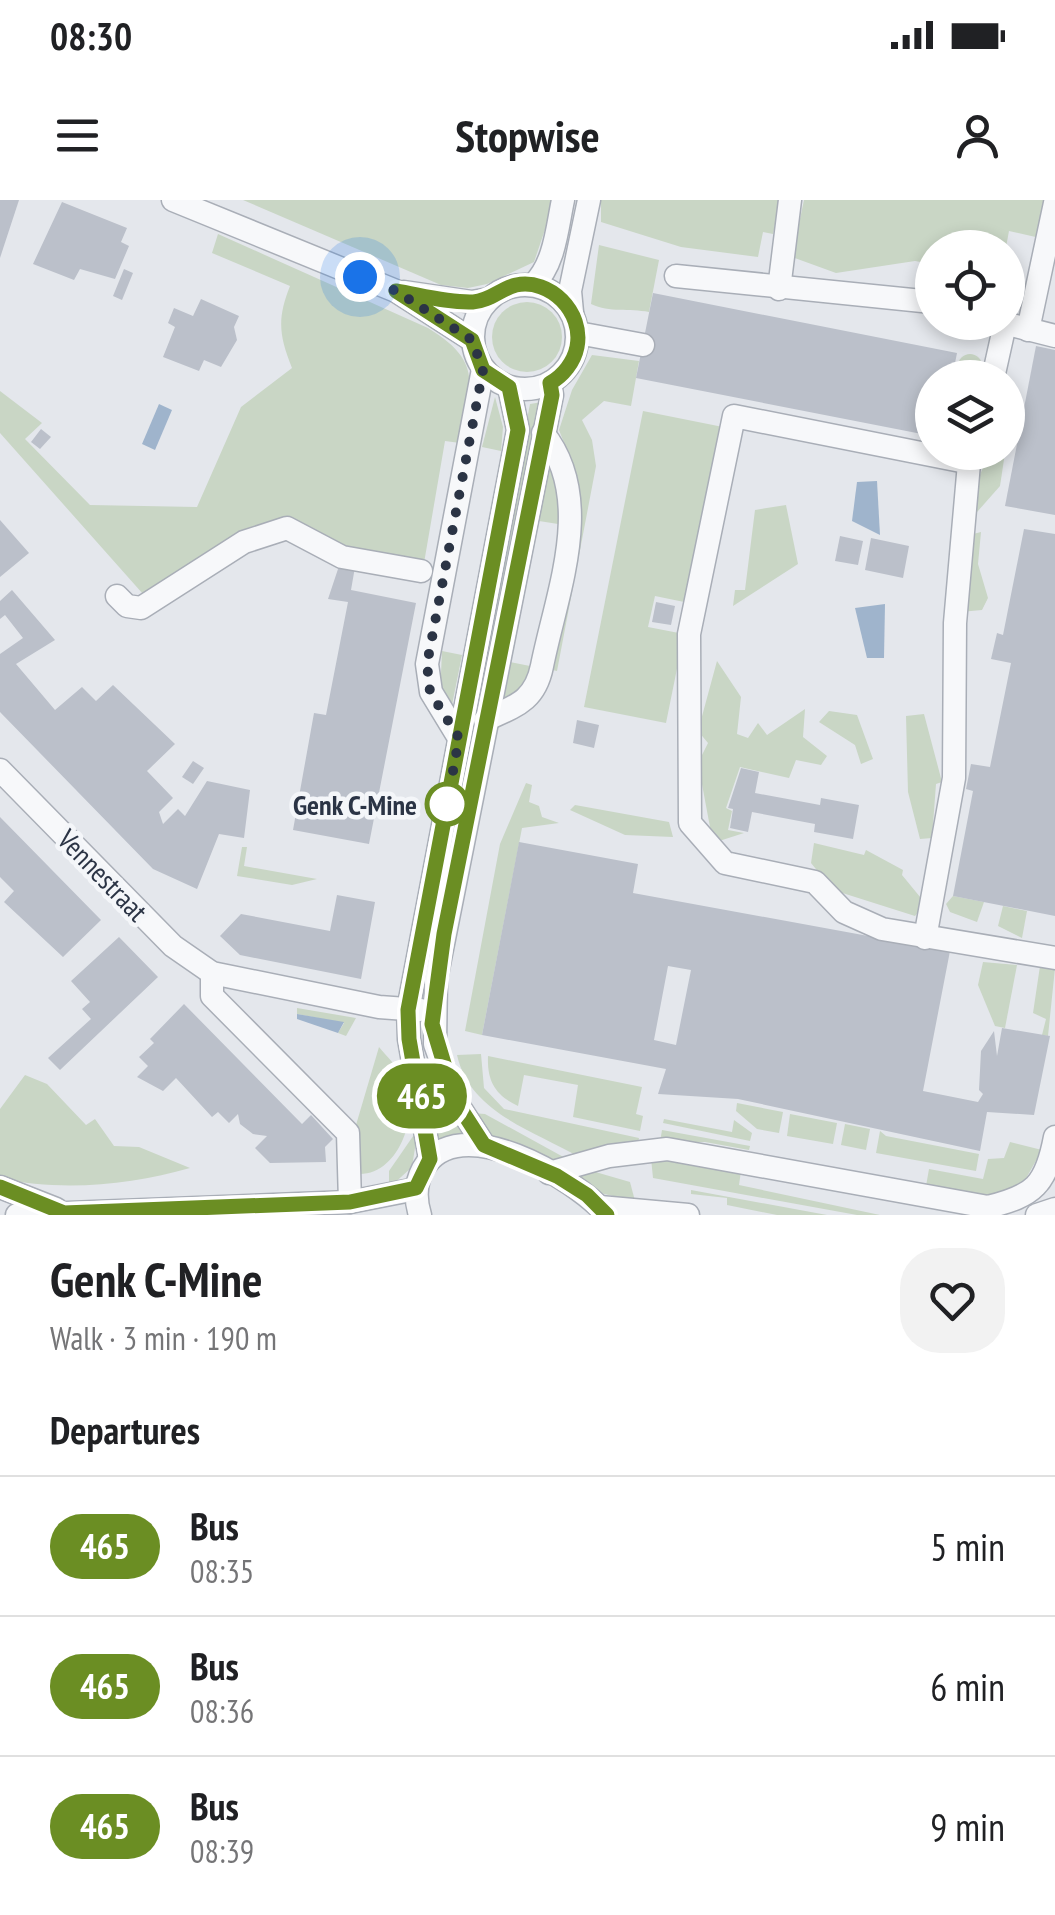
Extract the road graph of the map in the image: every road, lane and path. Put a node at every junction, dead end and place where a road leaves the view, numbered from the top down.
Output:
1 (174, 200) edge
2 (563, 200) edge
3 (589, 200) edge
4 (790, 200) edge
5 (1055, 203) edge
6 (676, 276) dead end
7 (533, 284) junction
8 (779, 288) junction
9 (396, 291) junction
10 (489, 299) junction
11 (915, 300) edge
12 (575, 323) junction
13 (1025, 329) edge
14 (1028, 330) junction
15 (1055, 336) edge
16 (472, 340) junction
17 (643, 346) dead end
18 (483, 370) junction
19 (550, 383) junction
20 (509, 387) junction
21 (543, 433) junction
22 (915, 448) edge
23 (967, 470) edge
24 (421, 570) dead end
25 (118, 596) dead end
26 (485, 720) junction
27 (459, 738) junction
28 (0, 770) edge
29 (925, 938) junction
30 (1055, 958) edge
31 (212, 973) junction
32 (408, 1010) junction
33 (434, 1010) junction
34 (484, 1145) junction
35 (1053, 1146) edge
36 (430, 1159) junction
37 (549, 1173) junction
38 (0, 1187) edge
39 (416, 1188) junction
40 (350, 1202) junction
41 (1055, 1209) edge
42 (604, 1211) edge
43 (64, 1213) edge
44 (16, 1215) edge
45 (420, 1215) edge
46 (688, 1215) edge
47 (1037, 1215) edge

1 - 9 street
2 - 7 street
3 - 12 street
4 - 8 street
5 - 14 street
6 - 8 street
7 - 10 street
7 - 12 street
8 - 11 street
9 - 10 street
9 - 16 street
10 - 16 street
12 - 17 street
12 - 19 street
13 - 14 street
14 - 15 street
16 - 18 street
18 - 20 street
18 - 27 street
19 - 20 street
19 - 21 street
20 - 27 street
21 - 26 street
21 - 26 street
22 - 29 street
23 - 29 street
24 - 25 street
26 - 33 street
27 - 32 street
28 - 31 street, Vennestraat
29 - 30 street
31 - 32 street, Vennestraat
31 - 40 street
32 - 33 street, Vennestraat
32 - 36 street
33 - 34 street
34 - 36 street
34 - 37 street
35 - 37 street
36 - 39 street
37 - 42 street
38 - 43 street
39 - 40 street
39 - 45 street
40 - 43 street
41 - 47 street
42 - 46 street
43 - 44 street

